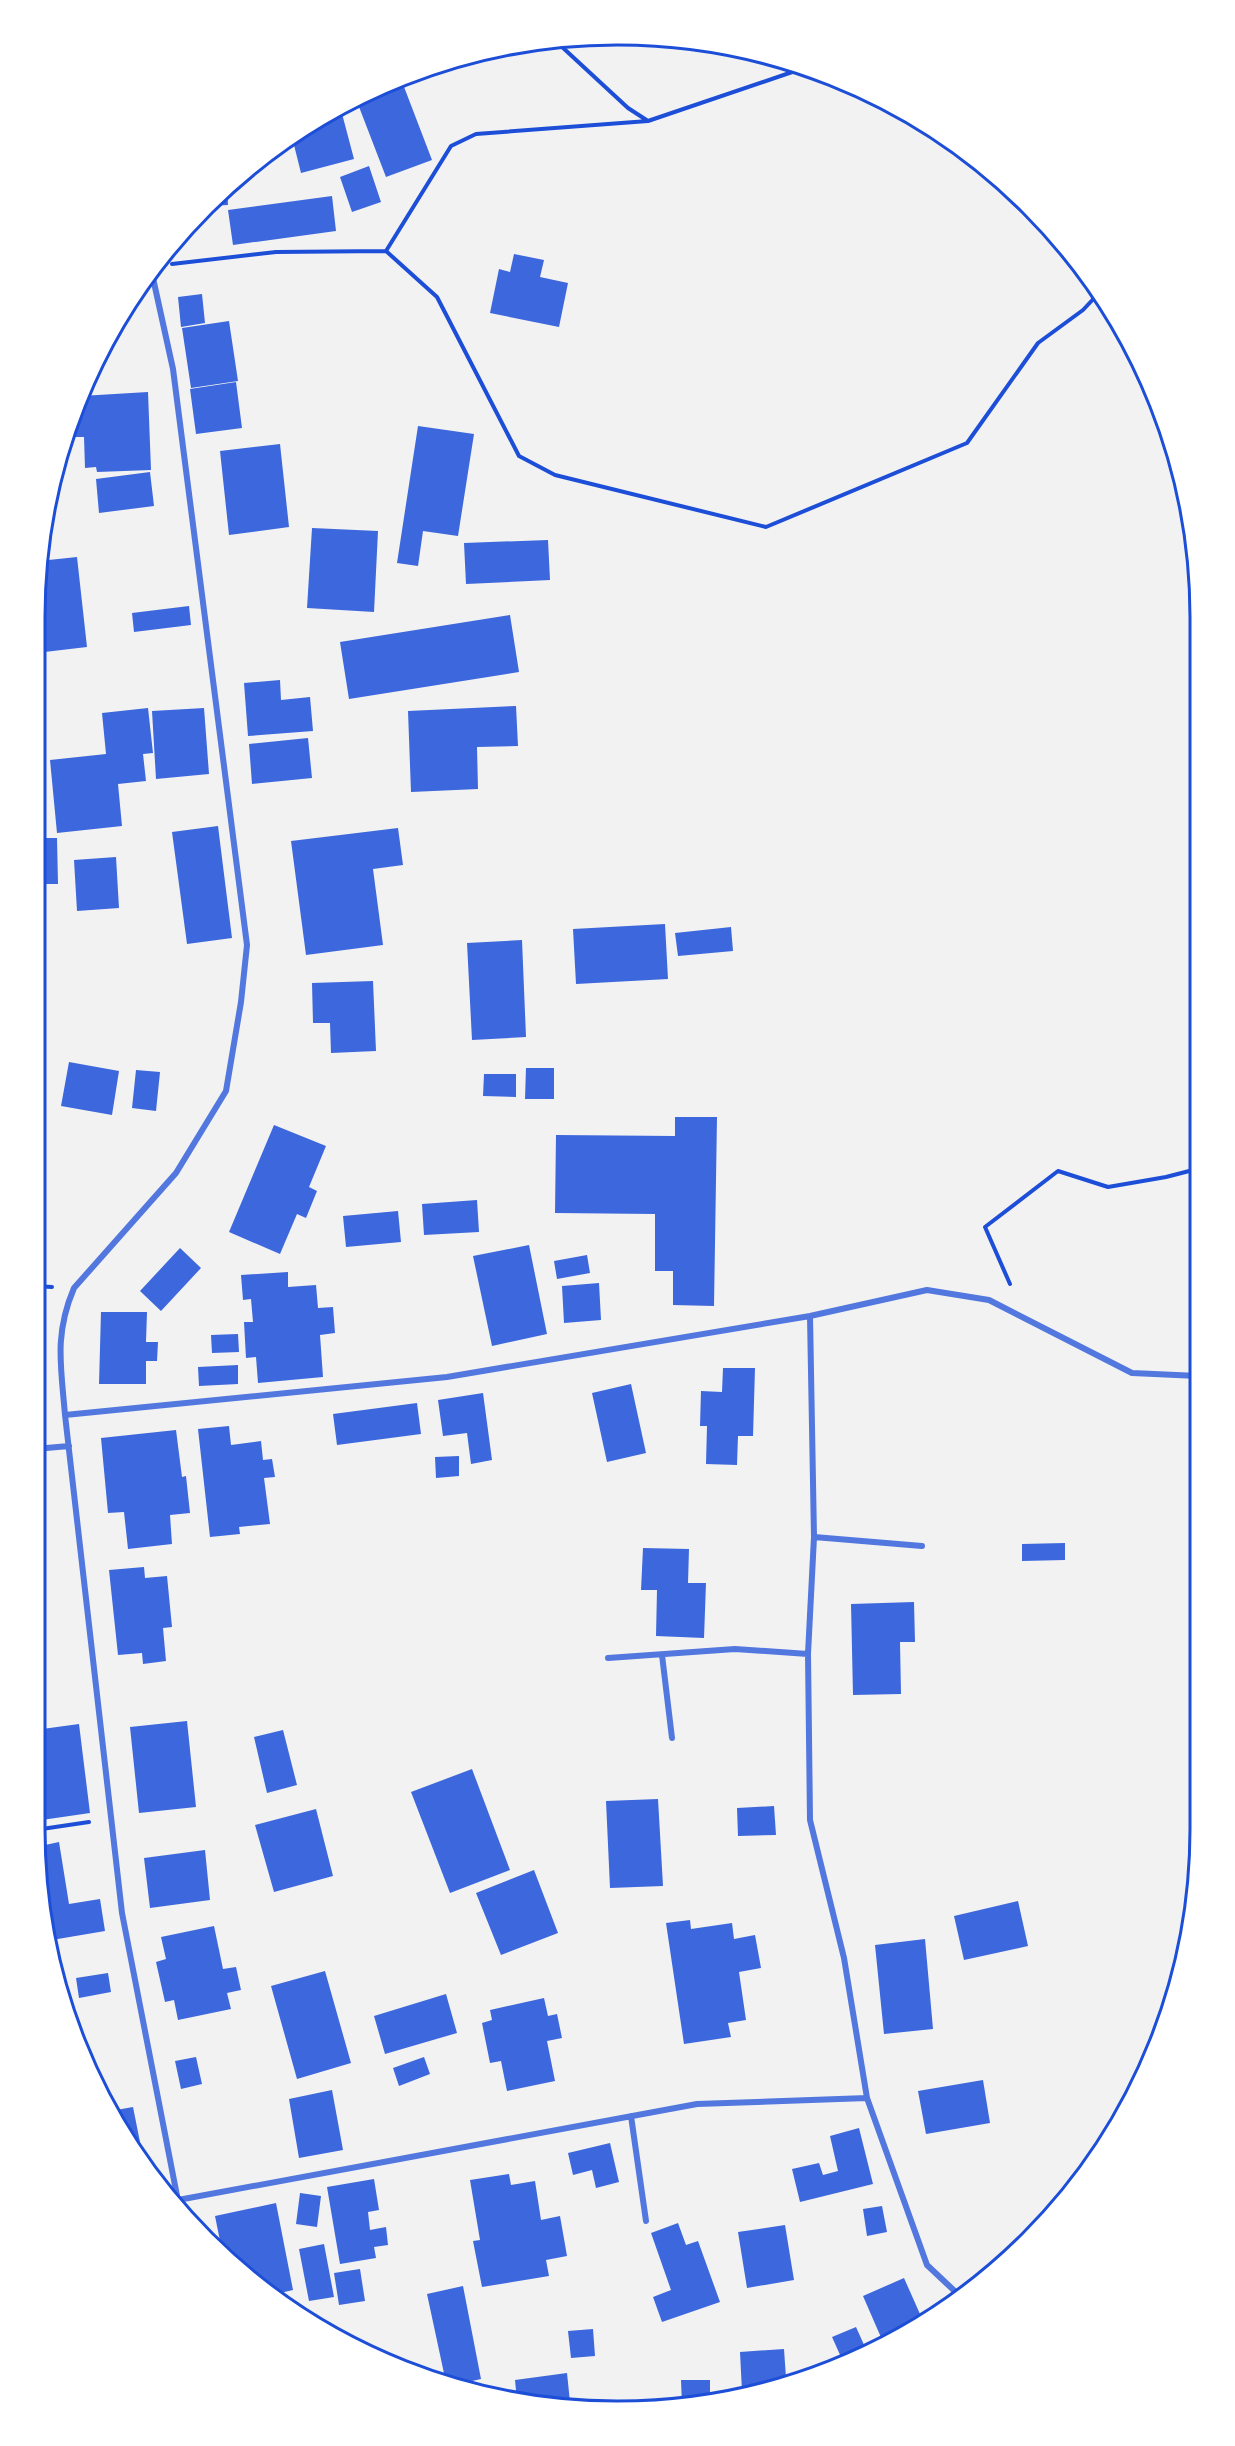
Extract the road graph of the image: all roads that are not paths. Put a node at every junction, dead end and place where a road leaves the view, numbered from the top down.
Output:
1 (154, 282) edge
2 (810, 1316) junction
3 (1190, 1376) edge
4 (65, 1415) junction
5 (69, 1446) junction
6 (45, 1448) edge
7 (814, 1537) junction
8 (922, 1546) dead end
9 (808, 1654) junction
10 (662, 1655) junction
11 (608, 1658) dead end
12 (672, 1738) dead end
13 (867, 2098) junction
14 (631, 2116) junction
15 (177, 2194) edge
16 (181, 2199) edge
17 (646, 2221) dead end
18 (955, 2291) edge

1 - 4 street
2 - 3 street
2 - 4 street
2 - 7 street
4 - 5 street
5 - 6 street
5 - 15 street
7 - 8 street
7 - 9 street
9 - 10 street
9 - 13 street
10 - 11 street
10 - 12 street
13 - 14 street
13 - 18 street
14 - 16 street
14 - 17 street

